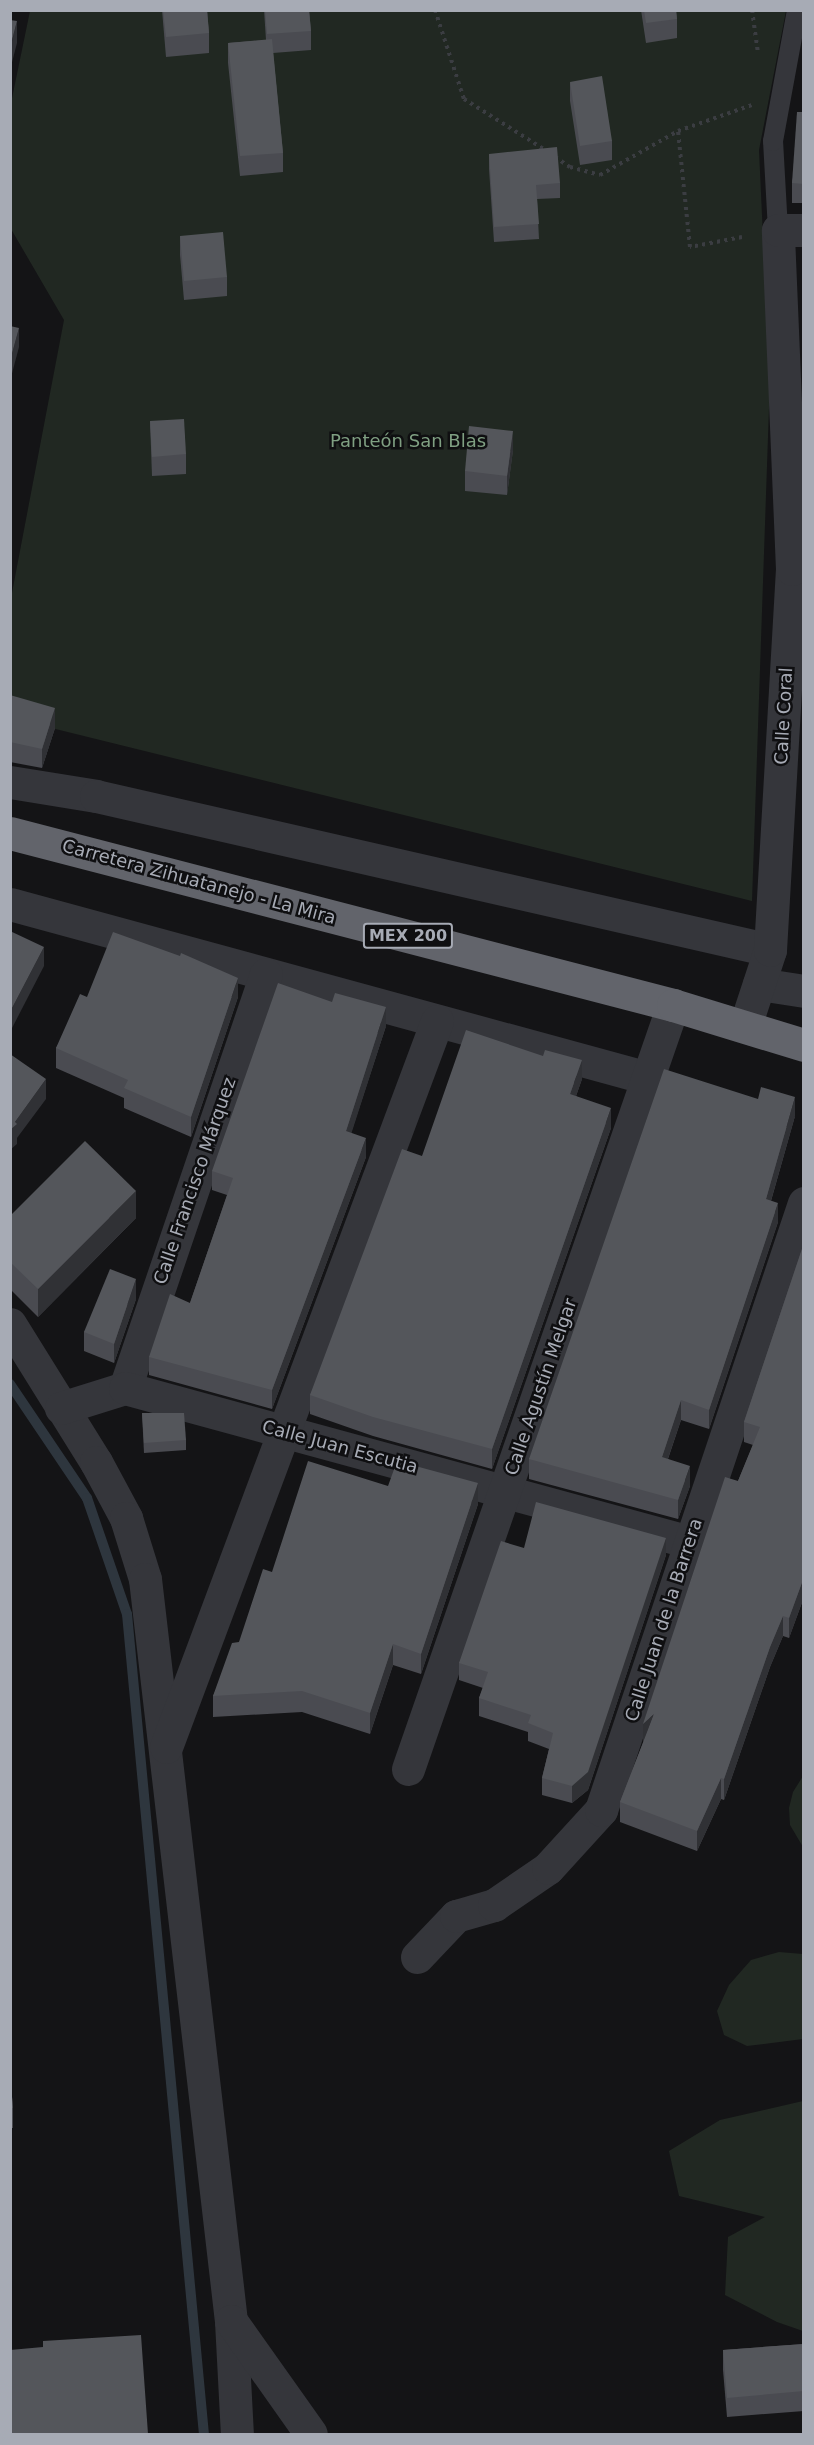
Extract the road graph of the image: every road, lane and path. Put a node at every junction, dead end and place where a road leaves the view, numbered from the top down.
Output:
1 (435, 10) edge
2 (752, 10) edge
3 (797, 10) edge
4 (758, 56) dead end
5 (764, 101) dead end
6 (678, 131) junction
7 (791, 230) edge
8 (798, 570) edge
9 (10, 782) edge
10 (10, 833) edge
11 (10, 904) edge
12 (770, 950) junction
13 (266, 974) junction
14 (759, 984) junction
15 (804, 991) edge
16 (673, 1005) junction
17 (437, 1020) junction
18 (745, 1026) junction
19 (804, 1045) edge
20 (648, 1078) junction
21 (804, 1203) edge
22 (10, 1324) edge
23 (125, 1388) junction
24 (61, 1408) junction
25 (283, 1432) junction
26 (504, 1492) junction
27 (690, 1542) junction
28 (163, 1754) junction
29 (408, 1769) dead end
30 (417, 1957) dead end
31 (231, 2321) junction
32 (237, 2434) edge
33 (310, 2434) edge

1 - 6 path
2 - 4 path
3 - 7 lane
5 - 6 path
6 - 7 path
7 - 8 street, Calle Coral
8 - 12 street, Calle Coral
9 - 12 street
10 - 16 highway, Carretera Zihuatanejo - La Mira / MEX 200
11 - 13 street
12 - 14 street, Calle Coral
13 - 17 street
13 - 23 street, Calle Francisco Márquez
14 - 15 street
14 - 18 street, Calle Coral
16 - 18 highway, Carretera Zihuatanejo - La Mira / MEX 200
16 - 20 street, Calle Agustín Melgar
17 - 20 street
17 - 25 street
18 - 19 highway, Carretera Zihuatanejo - La Mira / MEX 200
20 - 26 street, Calle Agustín Melgar
21 - 27 street, Calle Juan de la Barrera
22 - 24 street
23 - 24 street
23 - 25 street, Calle Juan Escutia
24 - 28 street
25 - 26 street, Calle Juan Escutia
25 - 28 street
26 - 27 street, Calle Juan Escutia
26 - 29 street, Calle Agustín Melgar
27 - 30 street, Calle Juan de la Barrera
28 - 31 street
31 - 32 street
31 - 33 street

